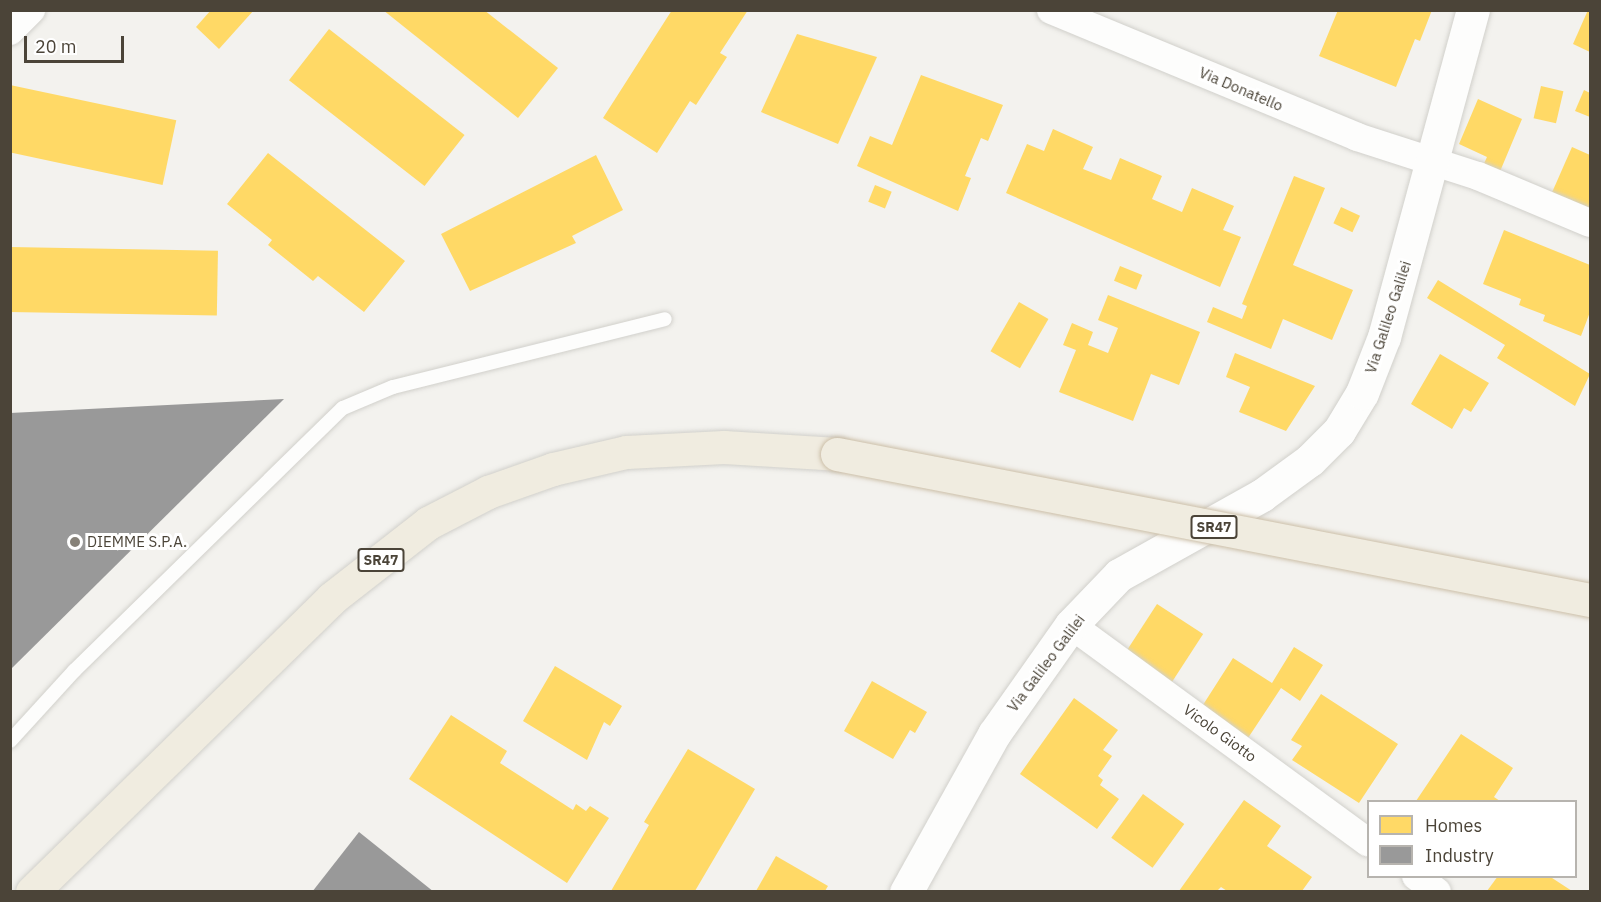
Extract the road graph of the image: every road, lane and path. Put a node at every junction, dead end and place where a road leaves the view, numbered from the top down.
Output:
1 (31, 10) edge
2 (1052, 10) edge
3 (1473, 10) edge
4 (10, 31) edge
5 (1432, 162) junction
6 (1590, 224) edge
7 (665, 319) dead end
8 (1590, 600) edge
9 (1071, 625) junction
10 (10, 741) edge
11 (1367, 841) edge
12 (1419, 878) edge
13 (32, 891) edge
14 (906, 891) edge
15 (1437, 891) edge

1 - 4 street
2 - 5 street, Via Donatello
3 - 5 street, Via Galileo Galilei
5 - 6 street
5 - 9 street, Via Galileo Galilei
7 - 10 lane
8 - 13 highway, SR47, bridge
9 - 11 street, Vicolo Giotto
9 - 14 street, Via Galileo Galilei
12 - 15 street

